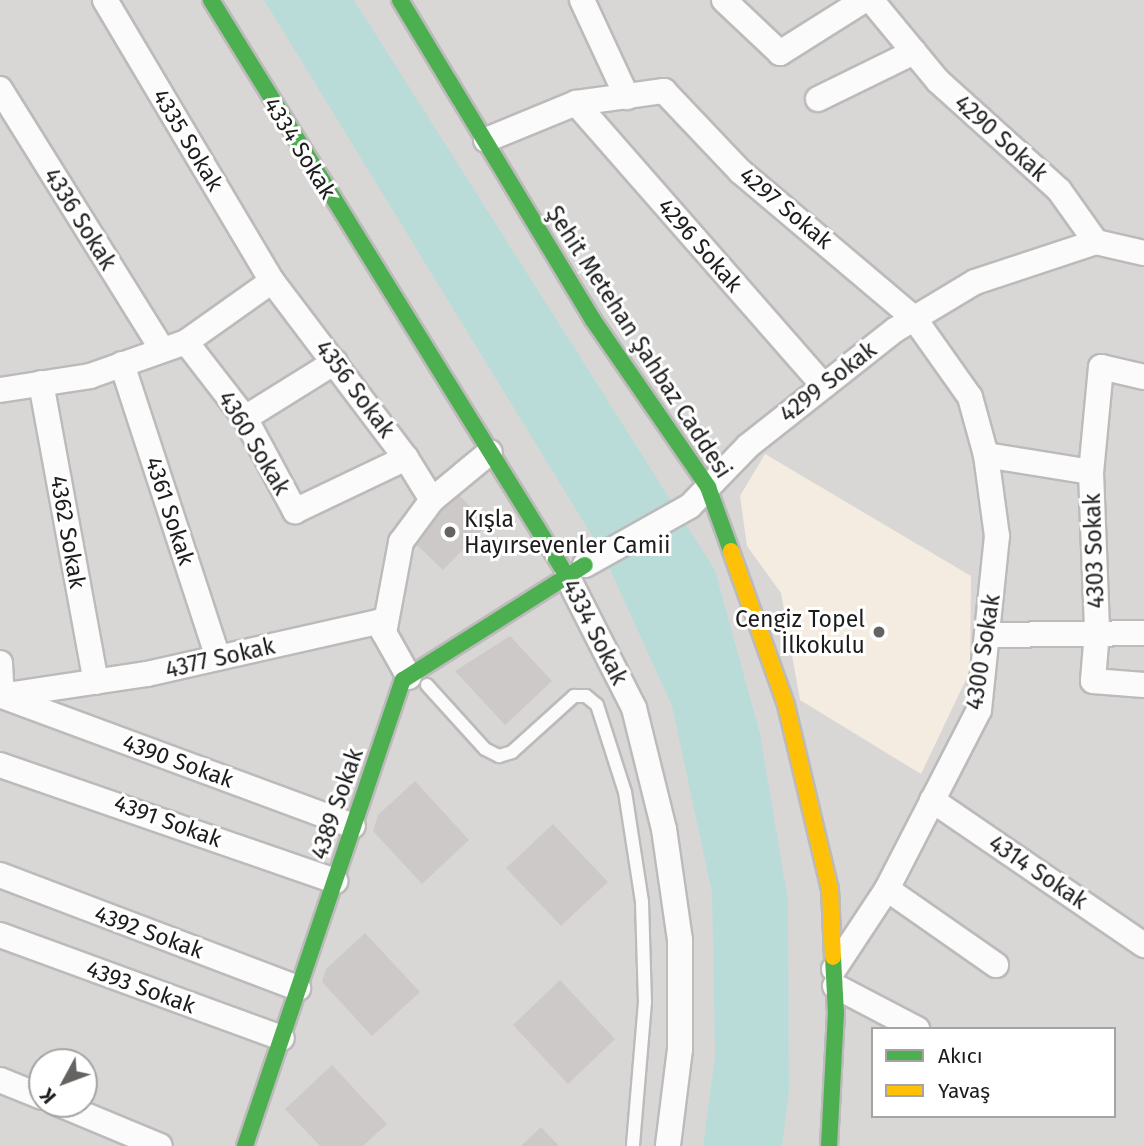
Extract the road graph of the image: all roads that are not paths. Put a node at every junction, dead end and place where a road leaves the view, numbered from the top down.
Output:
1 (105, 0) edge
2 (211, 0) edge
3 (400, 0) edge
4 (582, 0) edge
5 (724, 0) edge
6 (864, 0) edge
7 (871, 0) edge
8 (914, 52) junction
9 (0, 89) edge
10 (627, 97) junction
11 (818, 99) dead end
12 (576, 103) junction
13 (485, 140) junction
14 (1096, 242) junction
15 (1144, 253) edge
16 (272, 281) junction
17 (914, 318) junction
18 (186, 342) junction
19 (161, 348) junction
20 (335, 362) junction
21 (122, 364) junction
22 (1144, 377) edge
23 (41, 383) junction
24 (824, 386) junction
25 (0, 390) edge
26 (245, 418) junction
27 (490, 453) junction
28 (986, 455) junction
29 (406, 458) junction
30 (1091, 472) junction
31 (708, 487) junction
32 (432, 500) junction
33 (576, 571) junction
34 (1097, 631) junction
35 (384, 633) junction
36 (1144, 633) edge
37 (990, 635) junction
38 (218, 658) junction
39 (0, 663) edge
40 (418, 681) junction
41 (96, 682) junction
42 (1144, 685) edge
43 (1, 696) edge
44 (0, 765) edge
45 (932, 800) junction
46 (354, 826) junction
47 (0, 875) edge
48 (335, 881) junction
49 (887, 889) junction
50 (0, 935) edge
51 (1144, 945) edge
52 (996, 965) dead end
53 (834, 977) junction
54 (298, 988) junction
55 (914, 1027) edge
56 (282, 1038) junction
57 (0, 1080) edge
58 (28, 1091) edge
59 (93, 1118) edge
60 (160, 1146) edge
61 (245, 1146) edge
62 (632, 1146) edge
63 (668, 1146) edge
64 (828, 1146) edge

1 - 16 street, 4335 Sokak
2 - 27 main road, 4334 Sokak
3 - 13 main road, Şehit Metehan Şahbaz Caddesi
4 - 10 street
5 - 6 street
7 - 8 street, 4290 Sokak
8 - 11 street
8 - 14 street, 4290 Sokak
9 - 19 street, 4336 Sokak
10 - 12 street
10 - 17 street, 4297 Sokak
12 - 13 street
12 - 24 street, 4296 Sokak
13 - 31 main road, Şehit Metehan Şahbaz Caddesi
14 - 15 street
14 - 17 street, 4299 Sokak
16 - 18 street
16 - 20 street, 4356 Sokak
17 - 24 street, 4299 Sokak
17 - 28 street, 4300 Sokak
18 - 19 street
18 - 26 street, 4360 Sokak
19 - 21 street
20 - 26 street
20 - 29 street, 4356 Sokak
21 - 23 street
21 - 38 street, 4361 Sokak
22 - 30 street, 4303 Sokak
23 - 25 street
23 - 41 street, 4362 Sokak
24 - 31 street, 4299 Sokak
26 - 29 street, 4360 Sokak
27 - 32 street
27 - 33 main road, 4334 Sokak
28 - 30 street
28 - 37 street, 4300 Sokak
29 - 32 street, 4356 Sokak
30 - 34 street, 4303 Sokak
31 - 33 street, 4299 Sokak
31 - 53 main road, Şehit Metehan Şahbaz Caddesi
32 - 35 street
33 - 40 main road
33 - 63 street, 4334 Sokak
34 - 36 street
34 - 37 street
34 - 42 street, 4303 Sokak
35 - 38 street, 4377 Sokak
35 - 40 street
37 - 45 street, 4300 Sokak
38 - 41 street, 4377 Sokak
39 - 43 street
40 - 46 main road, 4389 Sokak
40 - 62 lane
41 - 43 street, 4377 Sokak
43 - 46 street, 4390 Sokak
44 - 48 street, 4391 Sokak
45 - 49 street, 4300 Sokak
45 - 51 street, 4314 Sokak
46 - 48 main road, 4389 Sokak
47 - 54 street, 4392 Sokak
48 - 54 main road, 4389 Sokak
49 - 52 street
49 - 53 street, 4300 Sokak
50 - 56 street, 4393 Sokak
53 - 55 street
53 - 64 main road, Şehit Metehan Şahbaz Caddesi
54 - 56 main road, 4389 Sokak
56 - 61 main road, 4389 Sokak
57 - 58 street
59 - 60 street

